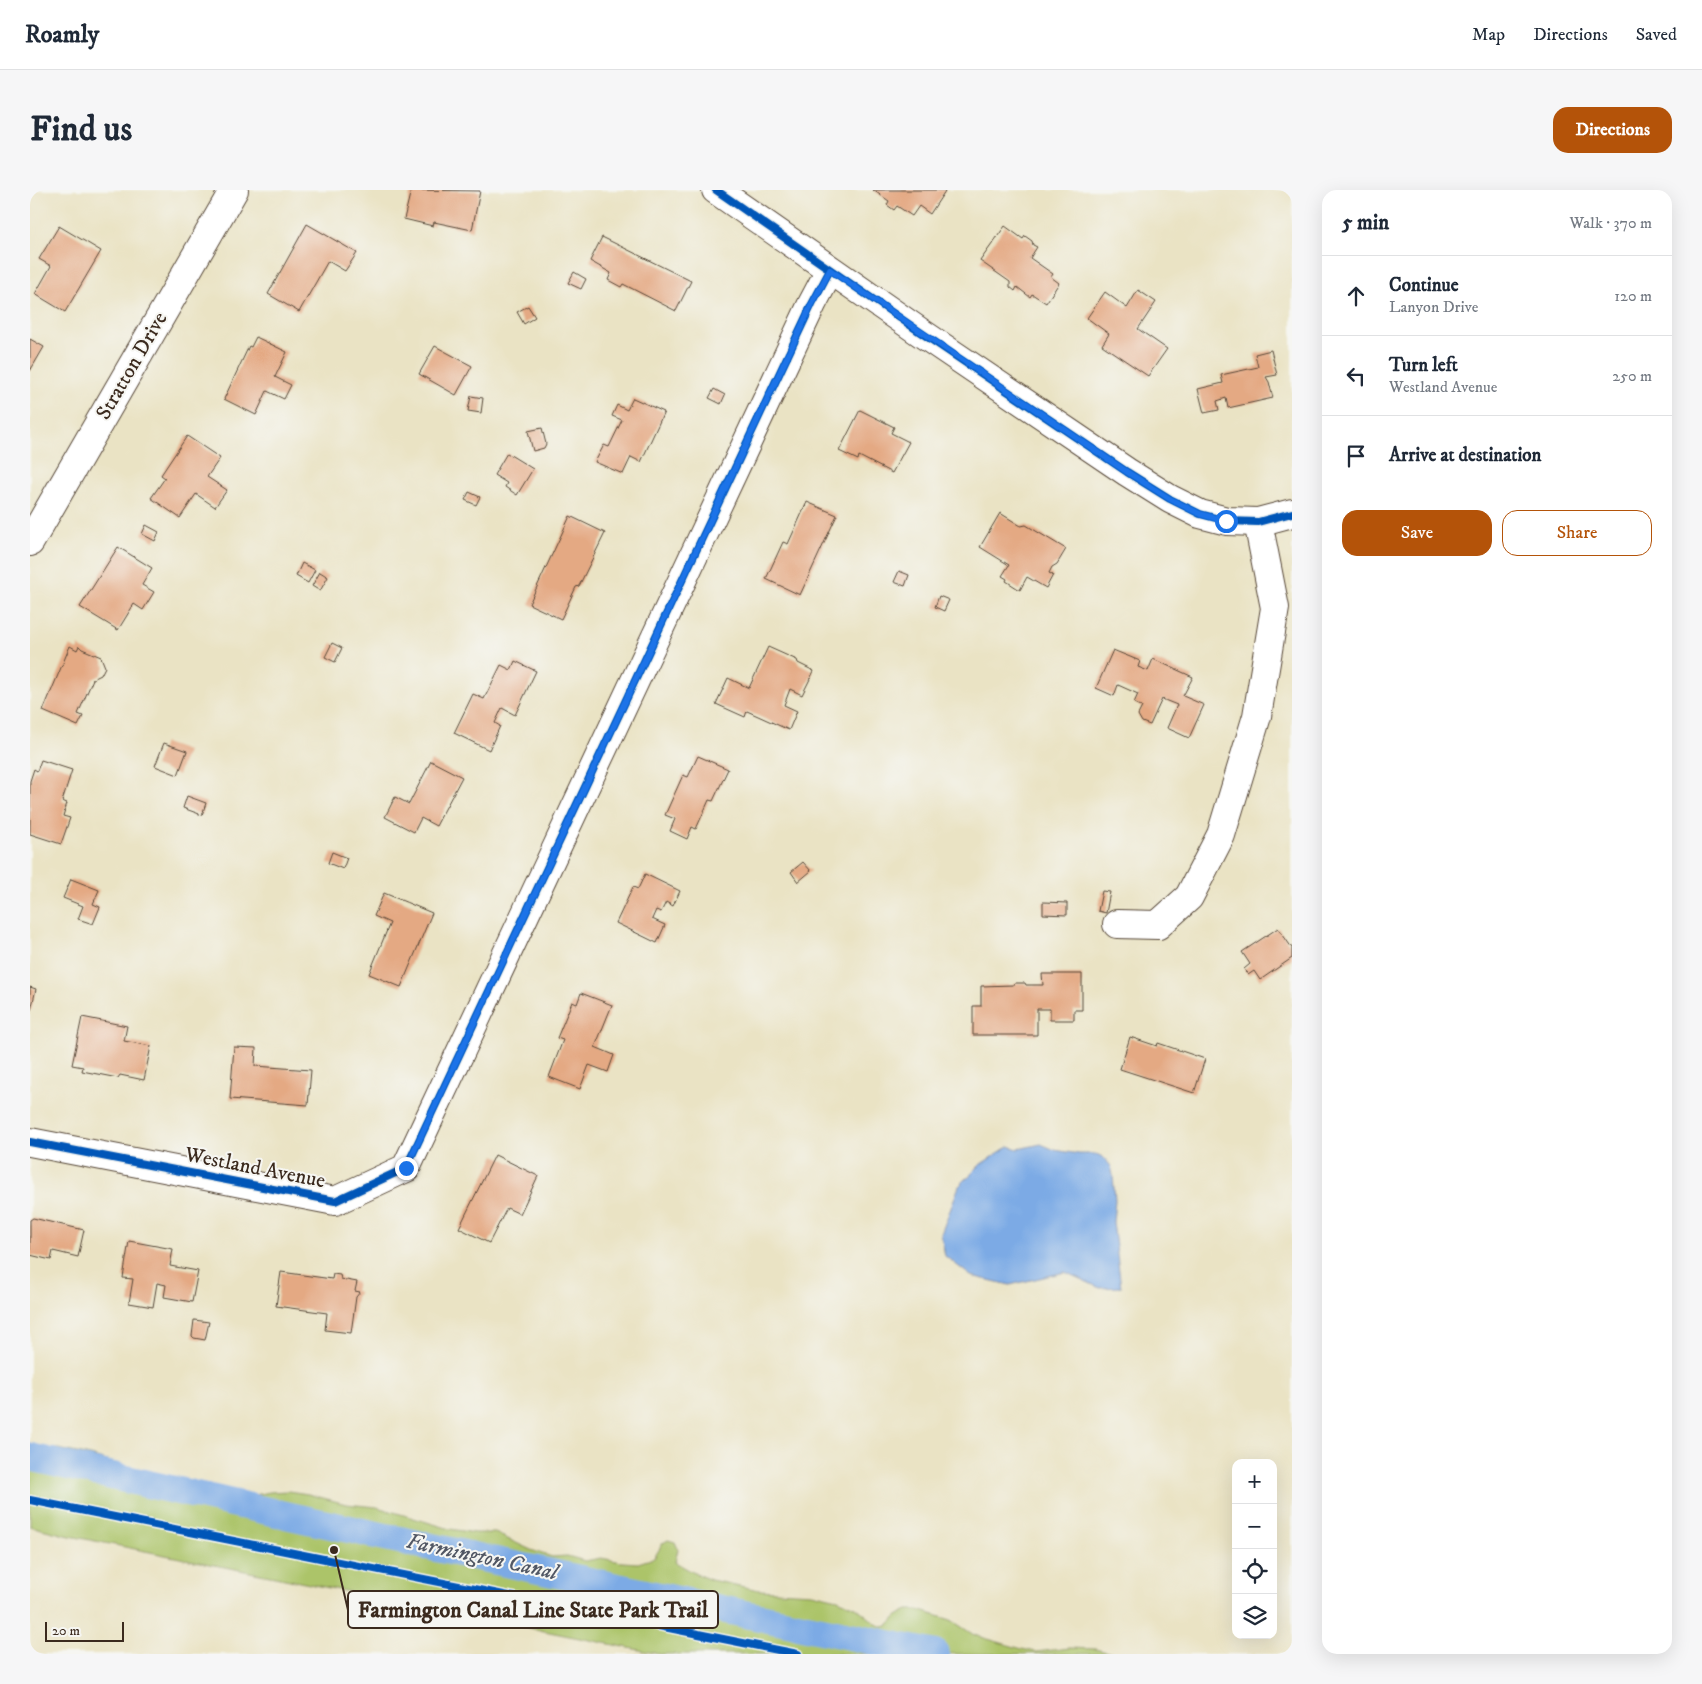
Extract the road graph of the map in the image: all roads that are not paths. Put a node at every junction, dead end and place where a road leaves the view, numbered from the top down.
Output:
1 (234, 190) edge
2 (716, 190) edge
3 (830, 270) junction
4 (1292, 513) edge
5 (1258, 522) junction
6 (30, 542) edge
7 (1117, 924) dead end
8 (30, 1142) edge

1 - 6 street, Stratton Drive
2 - 3 street
3 - 5 street
3 - 8 street, Westland Avenue
4 - 5 street
5 - 7 street

